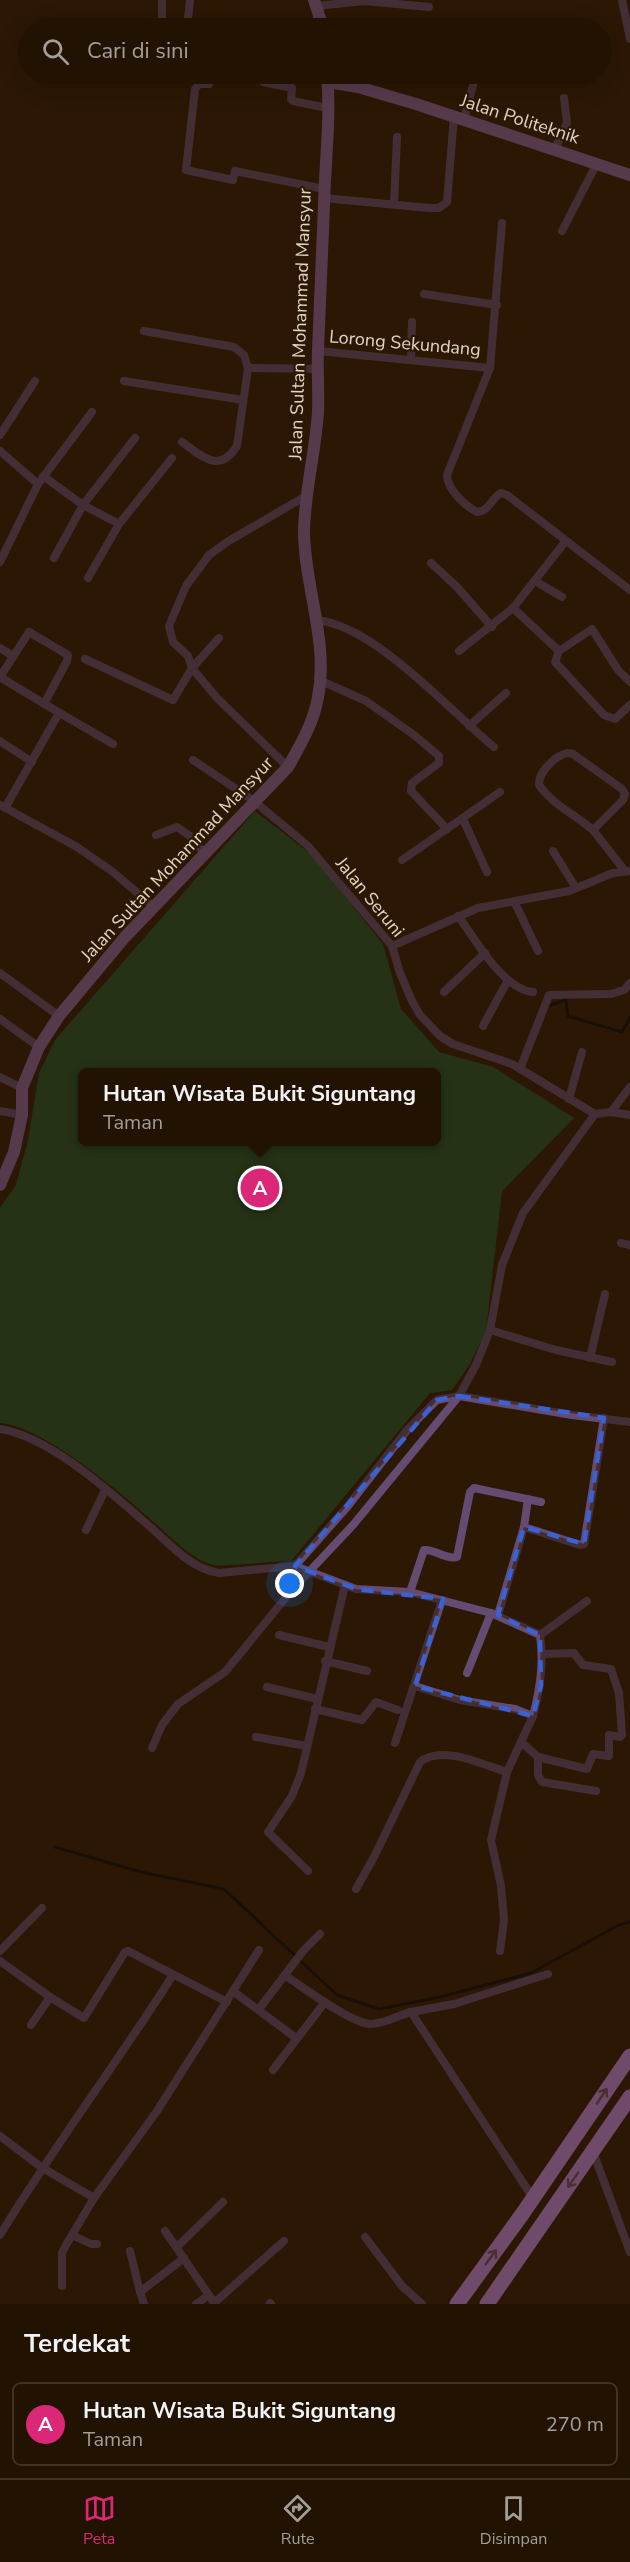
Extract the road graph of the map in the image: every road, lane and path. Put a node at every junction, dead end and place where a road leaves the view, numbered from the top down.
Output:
1 (162, 0) edge
2 (190, 0) edge
3 (622, 0) edge
4 (316, 3) edge
5 (429, 7) dead end
6 (162, 18) edge
7 (188, 18) edge
8 (320, 18) edge
9 (630, 39) edge
10 (199, 84) edge
11 (273, 84) edge
12 (328, 84) edge
13 (350, 84) edge
14 (472, 84) edge
15 (564, 98) dead end
16 (327, 108) junction
17 (459, 117) junction
18 (397, 137) dead end
19 (555, 149) junction
20 (597, 163) junction
21 (630, 175) edge
22 (324, 194) junction
23 (394, 204) junction
24 (502, 223) dead end
25 (562, 231) dead end
26 (424, 294) dead end
27 (497, 305) junction
28 (412, 322) dead end
29 (144, 331) dead end
30 (318, 351) junction
31 (411, 360) junction
32 (255, 368) junction
33 (490, 368) junction
34 (318, 369) junction
35 (35, 381) dead end
36 (124, 381) dead end
37 (243, 400) junction
38 (92, 412) dead end
39 (0, 435) edge
40 (135, 438) dead end
41 (182, 442) dead end
42 (0, 451) edge
43 (172, 458) dead end
44 (41, 480) junction
45 (306, 496) junction
46 (83, 505) junction
47 (119, 524) junction
48 (566, 542) junction
49 (54, 558) dead end
50 (0, 562) edge
51 (431, 563) dead end
52 (88, 578) dead end
53 (536, 581) junction
54 (630, 590) edge
55 (562, 597) dead end
56 (513, 608) junction
57 (317, 620) junction
58 (492, 627) junction
59 (219, 638) dead end
60 (0, 648) edge
61 (459, 651) dead end
62 (559, 651) junction
63 (13, 656) junction
64 (86, 659) dead end
65 (192, 668) junction
66 (319, 680) junction
67 (630, 682) edge
68 (506, 693) dead end
69 (44, 704) junction
70 (630, 705) edge
71 (58, 713) junction
72 (469, 726) junction
73 (0, 741) edge
74 (113, 744) dead end
75 (495, 747) dead end
76 (193, 760) dead end
77 (32, 762) junction
78 (288, 767) junction
79 (500, 792) dead end
80 (254, 801) junction
81 (3, 806) edge
82 (463, 819) junction
83 (447, 829) junction
84 (593, 830) junction
85 (156, 835) dead end
86 (553, 850) dead end
87 (204, 853) junction
88 (402, 860) dead end
89 (628, 871) edge
90 (488, 872) dead end
91 (576, 888) junction
92 (514, 901) junction
93 (154, 907) junction
94 (458, 916) junction
95 (392, 946) junction
96 (538, 951) dead end
97 (485, 953) junction
98 (0, 973) edge
99 (508, 980) junction
100 (630, 982) edge
101 (444, 992) dead end
102 (532, 992) dead end
103 (59, 1016) junction
104 (0, 1019) edge
105 (483, 1026) dead end
106 (39, 1047) junction
107 (582, 1052) dead end
108 (520, 1069) junction
109 (0, 1077) edge
110 (630, 1087) edge
111 (22, 1088) junction
112 (569, 1099) junction
113 (0, 1111) edge
114 (611, 1112) junction
115 (595, 1114) junction
116 (630, 1114) edge
117 (21, 1115) junction
118 (1, 1183) edge
119 (605, 1294) dead end
120 (490, 1330) junction
121 (590, 1358) junction
122 (612, 1362) dead end
123 (459, 1396) junction
124 (604, 1418) junction
125 (630, 1422) edge
126 (0, 1429) edge
127 (105, 1490) junction
128 (528, 1499) junction
129 (541, 1502) dead end
130 (524, 1527) junction
131 (86, 1530) dead end
132 (295, 1566) junction
133 (310, 1570) junction
134 (345, 1585) junction
135 (410, 1592) junction
136 (442, 1600) junction
137 (587, 1601) dead end
138 (490, 1613) junction
139 (279, 1635) dead end
140 (540, 1635) junction
141 (329, 1647) junction
142 (543, 1654) junction
143 (326, 1661) junction
144 (368, 1671) dead end
145 (467, 1673) dead end
146 (415, 1686) junction
147 (267, 1687) dead end
148 (317, 1700) junction
149 (315, 1709) junction
150 (398, 1710) dead end
151 (533, 1716) junction
152 (256, 1737) dead end
153 (521, 1742) junction
154 (395, 1743) dead end
155 (307, 1746) junction
156 (152, 1748) dead end
157 (538, 1757) junction
158 (507, 1772) junction
159 (596, 1791) dead end
160 (308, 1871) dead end
161 (356, 1888) dead end
162 (42, 1908) dead end
163 (320, 1934) dead end
164 (259, 1950) dead end
165 (0, 1951) edge
166 (500, 1951) dead end
167 (0, 1961) edge
168 (548, 1974) dead end
169 (173, 1975) junction
170 (287, 1975) junction
171 (234, 1992) junction
172 (50, 1997) junction
173 (227, 2002) junction
174 (325, 2002) junction
175 (260, 2009) junction
176 (411, 2012) junction
177 (31, 2025) dead end
178 (296, 2038) junction
179 (630, 2056) edge
180 (273, 2070) dead end
181 (630, 2097) edge
182 (0, 2136) edge
183 (593, 2152) junction
184 (41, 2167) junction
185 (94, 2198) junction
186 (533, 2198) junction
187 (223, 2202) dead end
188 (165, 2231) dead end
189 (0, 2235) edge
190 (72, 2235) junction
191 (365, 2236) dead end
192 (284, 2241) dead end
193 (97, 2244) dead end
194 (177, 2247) junction
195 (130, 2251) dead end
196 (630, 2252) edge
197 (184, 2258) junction
198 (62, 2286) dead end
199 (140, 2292) junction
200 (213, 2301) edge
201 (144, 2304) edge
202 (196, 2304) edge
203 (422, 2304) edge
204 (457, 2304) edge
205 (487, 2304) edge

1 - 6 street
2 - 7 street
3 - 9 street
4 - 5 street
4 - 8 street
10 - 22 street
11 - 16 street
12 - 16 street, Jalan Sultan Mohammad Mansyur
13 - 17 street, Jalan Politeknik
14 - 17 street
15 - 19 street
16 - 22 street, Jalan Sultan Mohammad Mansyur
17 - 19 street, Jalan Politeknik
17 - 23 street
18 - 23 street
19 - 20 street, Jalan Politeknik
20 - 21 street, Jalan Politeknik
20 - 25 street
22 - 23 street
22 - 30 street, Jalan Sultan Mohammad Mansyur
24 - 27 street
26 - 27 street
27 - 33 street
28 - 31 street
29 - 32 street
30 - 31 street, Lorong Sekundang
30 - 34 street, Jalan Sultan Mohammad Mansyur
31 - 33 street, Lorong Sekundang
32 - 34 street
32 - 37 street
33 - 48 street, Lorong Sekundang
34 - 45 street, Jalan Sultan Mohammad Mansyur
35 - 39 street
36 - 37 street
37 - 41 street
38 - 44 street
40 - 46 street
42 - 44 street
43 - 47 street
44 - 46 street
44 - 50 street
45 - 57 street, Jalan Sultan Mohammad Mansyur
45 - 65 street
46 - 47 street
46 - 49 street
47 - 52 street
48 - 53 street
48 - 54 street, Lorong Sekundang
51 - 58 street
53 - 55 street
53 - 56 street
56 - 58 street
56 - 62 street
57 - 66 street, Jalan Sultan Mohammad Mansyur
57 - 72 street
58 - 61 street
59 - 65 street
60 - 63 street
62 - 67 street
62 - 70 street
63 - 69 street
63 - 69 street
64 - 65 street
65 - 78 street
66 - 78 street, Jalan Sultan Mohammad Mansyur
66 - 83 street
68 - 72 street
69 - 71 street
71 - 74 street
71 - 77 street
72 - 75 street
73 - 77 street
76 - 80 street, Jalan Seruni
77 - 81 street
78 - 80 street, Jalan Sultan Mohammad Mansyur
79 - 82 street
80 - 87 street, Jalan Sultan Mohammad Mansyur
80 - 95 street, Jalan Seruni
81 - 93 street
82 - 83 street
82 - 90 street
83 - 88 street
84 - 84 street
84 - 89 street
85 - 87 street
86 - 91 street
87 - 93 street, Jalan Sultan Mohammad Mansyur
89 - 91 street
91 - 92 street
92 - 94 street
92 - 96 street
93 - 103 street, Jalan Sultan Mohammad Mansyur
94 - 95 street
94 - 97 street
95 - 108 street, Jalan Seruni
97 - 99 street
97 - 101 street
98 - 103 street
99 - 102 street
99 - 105 street
100 - 108 street
103 - 106 street, Jalan Sultan Mohammad Mansyur
104 - 106 street
106 - 111 street, Jalan Sultan Mohammad Mansyur
107 - 112 street
108 - 112 street, Jalan Seruni
109 - 111 street
110 - 114 street
111 - 117 street, Jalan Sultan Mohammad Mansyur
112 - 115 street, Jalan Seruni
113 - 117 street
114 - 115 street
114 - 116 street
115 - 120 street
117 - 118 street, Jalan Sultan Mohammad Mansyur
119 - 121 street
120 - 121 street
120 - 123 street
121 - 122 street
123 - 124 street
123 - 132 street
123 - 133 street
124 - 125 street
124 - 130 street
126 - 127 street
127 - 131 street
127 - 132 street
128 - 129 street
128 - 130 street
128 - 135 street
130 - 138 street
132 - 133 street
133 - 134 street
133 - 156 street
134 - 135 street
134 - 141 street
135 - 136 street
136 - 138 street
136 - 146 street
137 - 140 street
138 - 140 street
138 - 145 street
139 - 141 street
140 - 142 street
141 - 143 street
142 - 151 street
142 - 157 street
143 - 144 street
143 - 148 street
146 - 151 street
146 - 154 street
147 - 148 street
148 - 149 street
149 - 150 street
149 - 155 street
151 - 153 street
152 - 155 street
153 - 157 street
153 - 158 street
155 - 160 street
157 - 159 street
158 - 161 street
158 - 166 street
162 - 165 street
163 - 170 street
164 - 171 street
167 - 172 street
168 - 176 street
169 - 172 street
169 - 173 street
169 - 184 street
170 - 174 street
170 - 175 street
171 - 173 street
171 - 175 street
172 - 177 street
173 - 185 street
174 - 176 street
174 - 178 street
175 - 178 street
176 - 186 street
178 - 180 street
186 -> 179 highway
181 - 183 highway
182 - 184 street
183 - 196 street
183 -> 205 highway
184 - 185 street
184 - 189 street
185 - 190 street
204 -> 186 highway
187 - 194 street
188 - 194 street
190 - 193 street
190 - 198 street
191 - 203 street
192 - 200 street
194 - 197 street
195 - 199 street
197 - 199 street
197 - 200 street
199 - 201 street
200 - 202 street

